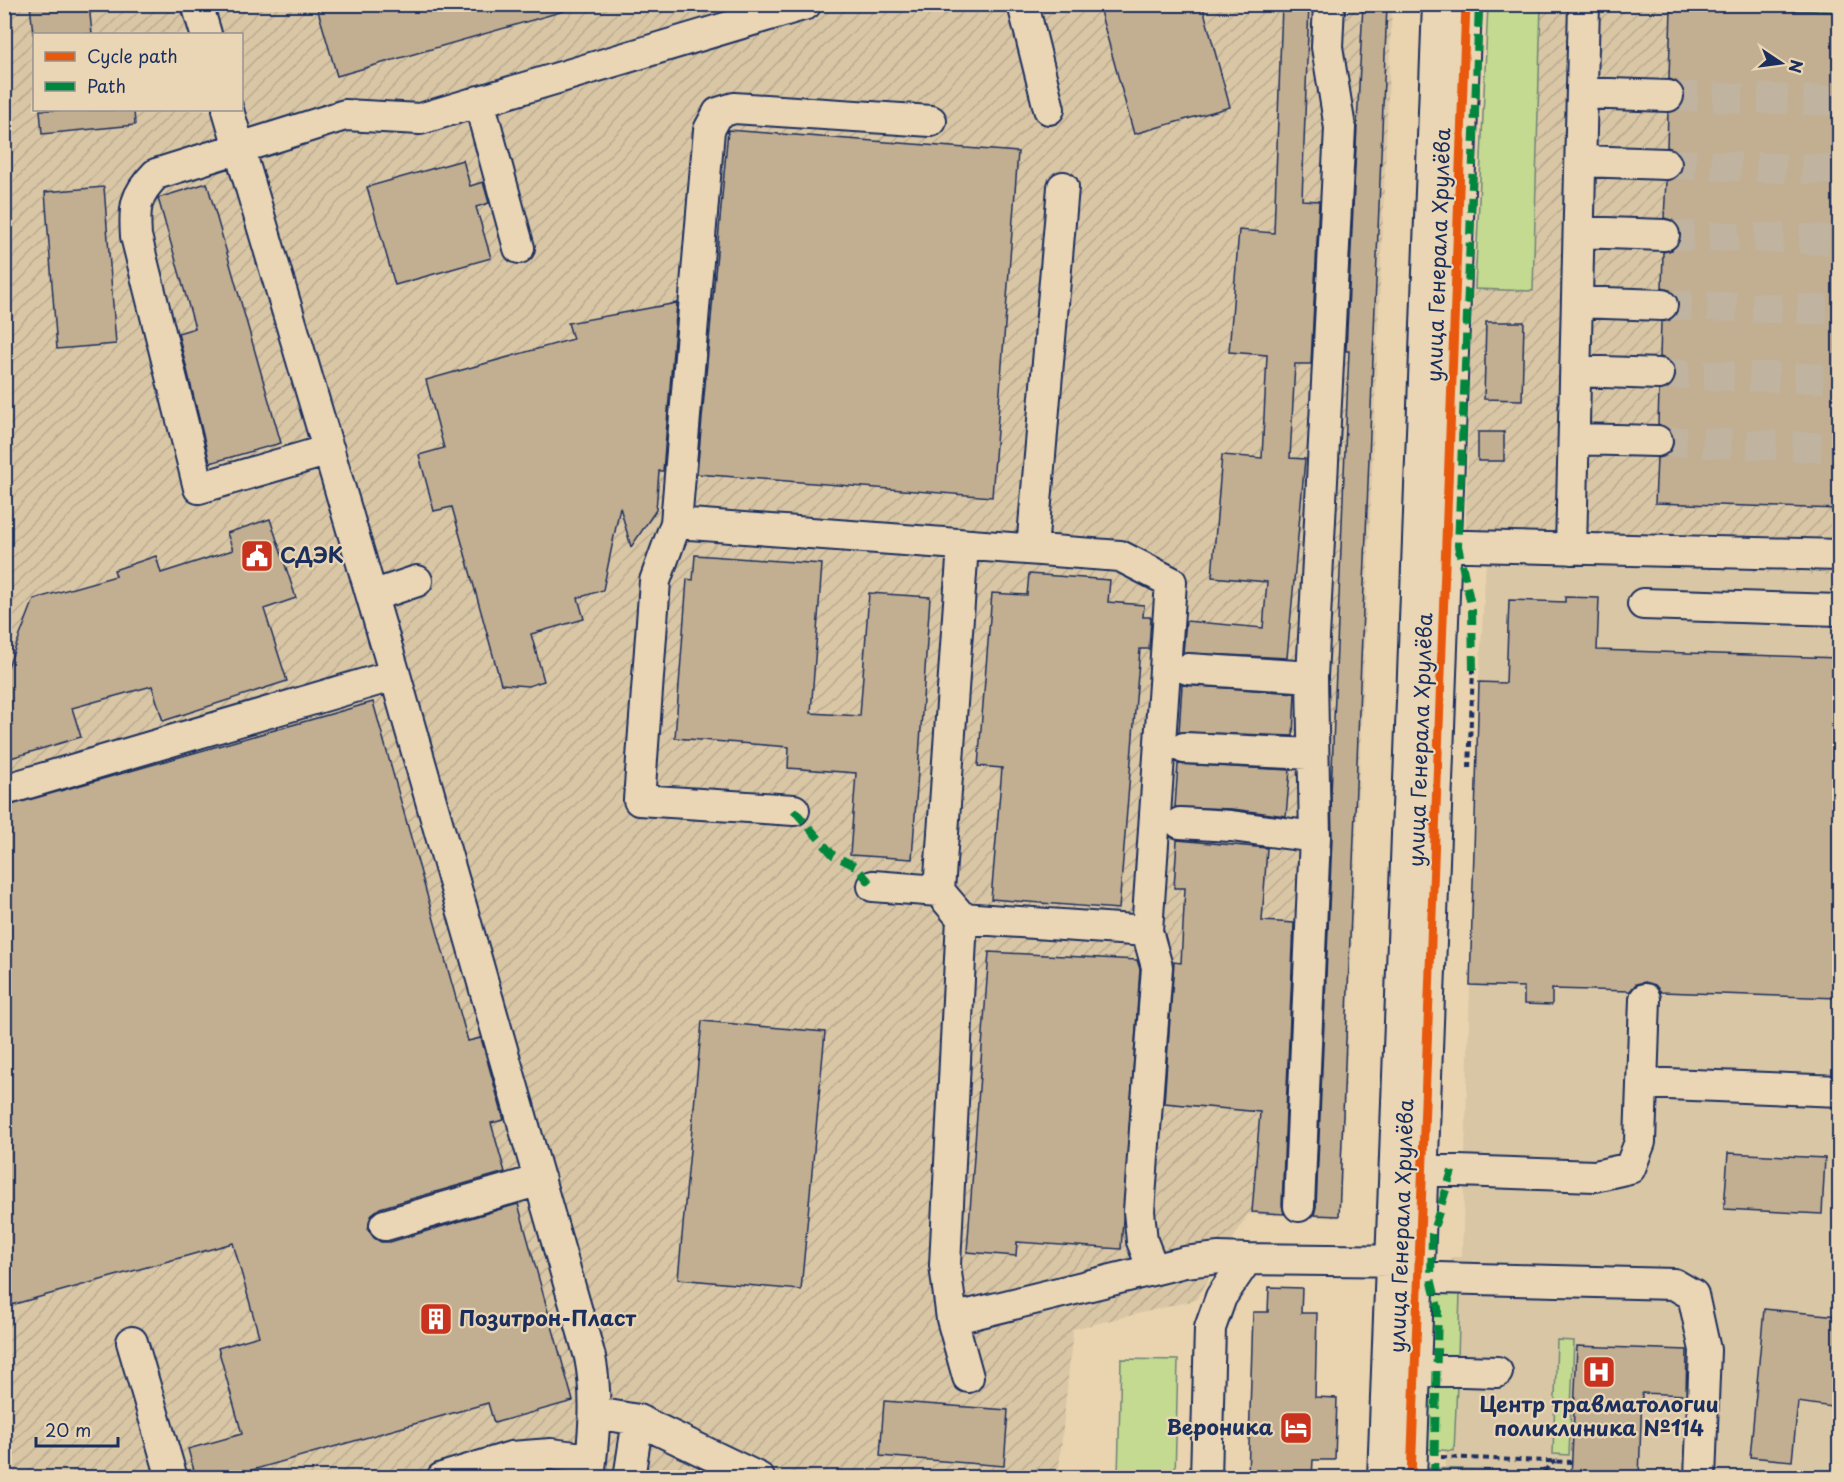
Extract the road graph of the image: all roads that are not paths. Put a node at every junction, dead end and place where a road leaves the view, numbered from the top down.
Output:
1 (197, 4) edge
2 (806, 4) edge
3 (1023, 4) edge
4 (1329, 4) edge
5 (1438, 4) edge
6 (1466, 4) edge
7 (1584, 4) edge
8 (206, 33) edge
9 (1582, 93) junction
10 (1668, 96) tunnel mouth
11 (479, 101) junction
12 (1049, 109) dead end
13 (228, 111) edge
14 (931, 121) dead end
15 (240, 148) junction
16 (1581, 161) junction
17 (1666, 164) tunnel mouth
18 (1062, 187) dead end
19 (1579, 232) junction
20 (1664, 235) tunnel mouth
21 (519, 248) dead end
22 (1577, 302) junction
23 (1662, 304) tunnel mouth
24 (1576, 371) junction
25 (1659, 374) tunnel mouth
26 (1574, 438) junction
27 (1657, 441) tunnel mouth
28 (328, 450) junction
29 (676, 523) junction
30 (963, 545) junction
31 (1432, 545) junction
32 (1032, 549) junction
33 (1571, 549) junction
34 (1839, 555) edge
35 (417, 581) dead end
36 (372, 596) junction
37 (1643, 604) dead end
38 (1839, 610) edge
39 (1188, 669) dead end
40 (395, 675) junction
41 (1312, 677) junction
42 (1185, 748) dead end
43 (1313, 753) junction
44 (4, 790) edge
45 (794, 810) dead end
46 (1180, 823) dead end
47 (1315, 837) junction
48 (873, 886) dead end
49 (939, 891) junction
50 (962, 918) junction
51 (1148, 931) junction
52 (1644, 999) dead end
53 (1642, 1083) junction
54 (1839, 1091) edge
55 (1408, 1169) junction
56 (540, 1180) junction
57 (1299, 1206) dead end
58 (385, 1225) dead end
59 (1247, 1259) junction
60 (1153, 1269) junction
61 (1405, 1269) junction
62 (952, 1319) junction
63 (132, 1342) dead end
64 (1401, 1369) junction
65 (1497, 1372) dead end
66 (968, 1377) dead end
67 (596, 1413) junction
68 (638, 1420) junction
69 (590, 1468) edge
70 (172, 1478) edge
71 (442, 1478) edge
72 (629, 1478) edge
73 (759, 1478) edge
74 (1206, 1478) edge
75 (1383, 1478) edge
76 (1411, 1478) edge
77 (1700, 1478) edge

1 - 8 street
2 - 11 street
3 - 12 street
4 - 41 street
5 - 31 street, улица Генерала Хрулёва
6 - 31 street, улица Генерала Хрулёва
7 - 9 street
9 - 10 street
9 - 16 street
11 - 15 street
11 - 21 street
13 - 15 street
14 - 29 street
15 - 28 street
15 - 28 street
16 - 17 street
16 - 19 street
18 - 32 street
19 - 20 street
19 - 22 street
22 - 23 street
22 - 24 street
24 - 25 street
24 - 26 street
26 - 27 street
26 - 33 street
28 - 36 street
29 - 30 street
29 - 45 street
30 - 32 street
30 - 49 street
31 - 33 street
31 - 55 street, улица Генерала Хрулёва
32 - 51 street
33 - 34 street
35 - 36 street
36 - 40 street
37 - 38 street
39 - 41 street
40 - 44 street
40 - 56 street
41 - 43 street
42 - 43 street
43 - 47 street
46 - 47 street
47 - 57 street
48 - 49 street
49 - 50 street
50 - 51 street
50 - 62 street
51 - 60 street
52 - 53 street
53 - 54 street
53 - 55 street
55 - 61 street, улица Генерала Хрулёва
56 - 58 street
56 - 67 street
59 - 60 street
59 - 61 street
59 - 74 street
60 - 62 street
61 - 64 street, улица Генерала Хрулёва
61 - 77 street
62 - 66 street
63 - 70 street
64 - 65 street
64 - 75 street, улица Генерала Хрулёва
64 - 76 street, улица Генерала Хрулёва
67 - 68 street
67 - 69 street
68 - 72 street
68 - 73 street
69 - 71 street

